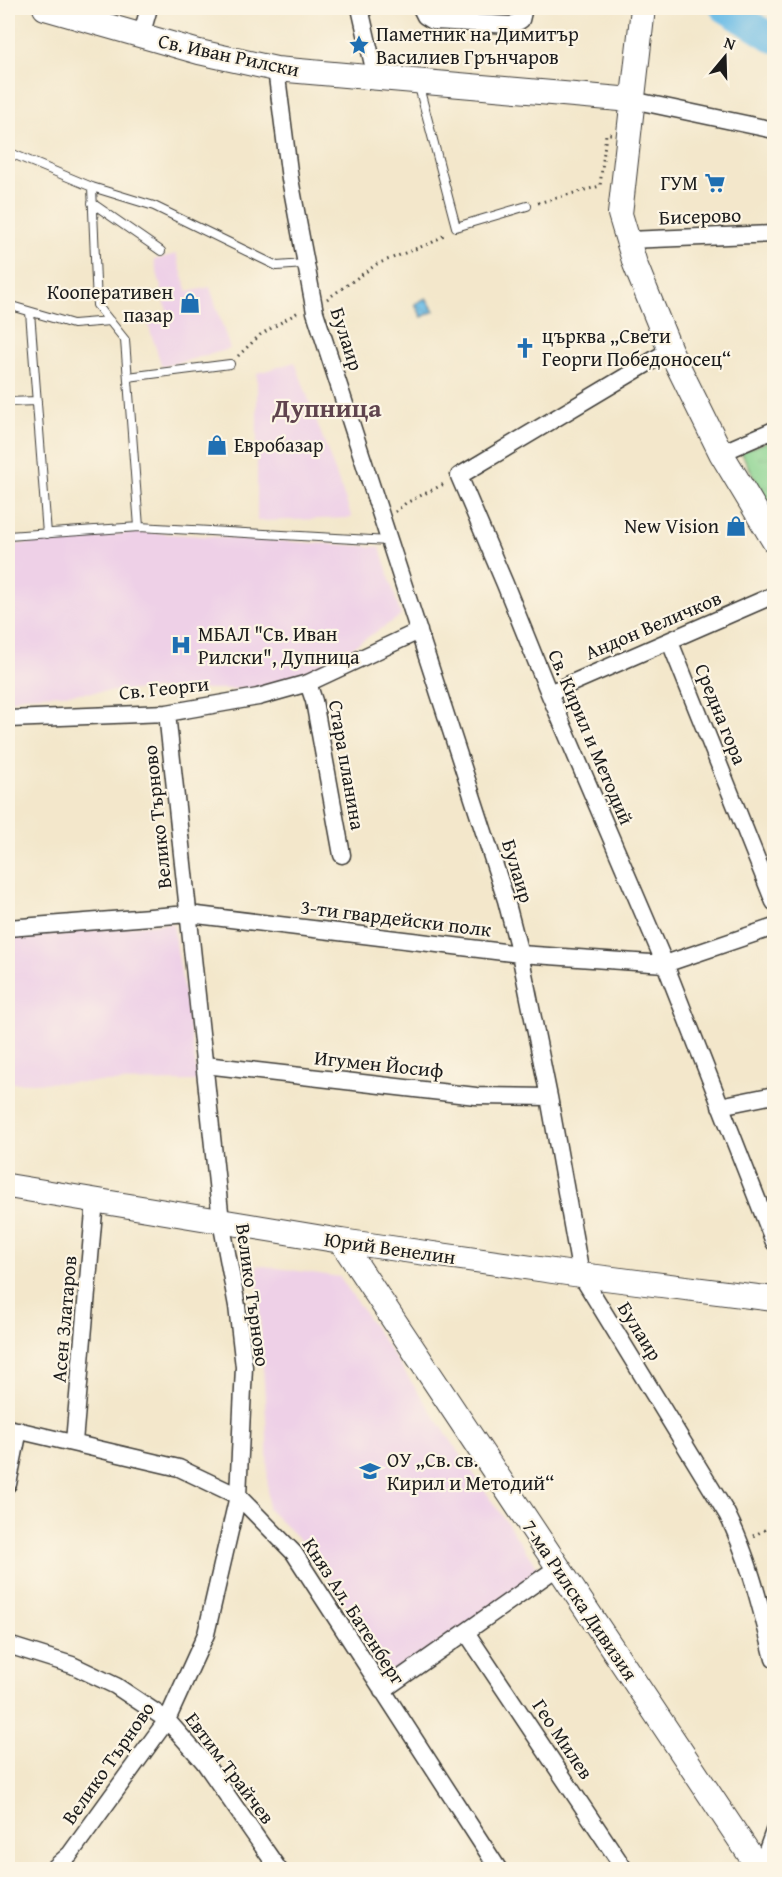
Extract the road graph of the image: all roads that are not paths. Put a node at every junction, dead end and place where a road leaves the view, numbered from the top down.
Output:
1 (45, 8) edge
2 (149, 8) edge
3 (360, 8) edge
4 (421, 8) edge
5 (524, 8) edge
6 (643, 8) edge
7 (141, 36) junction
8 (276, 69) junction
9 (376, 78) junction
10 (417, 80) junction
11 (632, 100) junction
12 (774, 130) edge
13 (8, 152) edge
14 (92, 187) junction
15 (92, 203) junction
16 (527, 206) road end
17 (774, 234) edge
18 (628, 240) junction
19 (161, 251) dead end
20 (305, 264) junction
21 (8, 305) edge
22 (30, 312) junction
23 (110, 321) junction
24 (670, 350) junction
25 (230, 364) road end
26 (128, 377) junction
27 (37, 401) junction
28 (8, 402) edge
29 (774, 430) edge
30 (721, 453) junction
31 (139, 526) junction
32 (47, 534) junction
33 (8, 536) edge
34 (390, 541) junction
35 (774, 541) edge
36 (774, 596) edge
37 (419, 631) junction
38 (670, 642) junction
39 (308, 683) junction
40 (549, 693) junction
41 (167, 713) junction
42 (8, 719) edge
43 (342, 855) dead end
44 (774, 902) edge
45 (189, 914) junction
46 (774, 927) edge
47 (8, 928) edge
48 (520, 954) junction
49 (665, 964) junction
50 (205, 1065) junction
51 (774, 1095) edge
52 (549, 1097) junction
53 (720, 1106) junction
54 (8, 1186) edge
55 (95, 1200) junction
56 (221, 1221) junction
57 (341, 1241) junction
58 (774, 1242) edge
59 (581, 1275) junction
60 (774, 1299) edge
61 (13, 1429) edge
62 (74, 1442) junction
63 (8, 1484) edge
64 (238, 1496) junction
65 (558, 1567) junction
66 (466, 1632) junction
67 (8, 1645) edge
68 (774, 1659) edge
69 (382, 1691) junction
70 (167, 1720) junction
71 (774, 1831) edge
72 (52, 1869) edge
73 (279, 1869) edge
74 (498, 1869) edge
75 (625, 1869) edge
76 (760, 1869) edge

1 - 7 street, Св. Иван Рилски
2 - 7 street
3 - 9 street
4 - 5 street
6 - 11 street
7 - 8 street, Св. Иван Рилски
8 - 9 street, Св. Иван Рилски
8 - 20 street, Булаир
9 - 10 street, Св. Иван Рилски
10 - 11 street, Св. Иван Рилски
10 - 16 lane
11 - 12 street
11 - 18 street
13 - 14 lane
14 - 15 lane
14 - 20 lane
15 - 19 lane
15 - 23 lane
17 - 18 street, Бисерово
18 - 24 street
20 - 34 street, Булаир
21 - 22 lane
22 - 23 lane
22 - 27 lane
23 - 26 lane
24 - 30 street
24 - 40 street, Св. Кирил и Методий
25 - 26 lane
26 - 31 lane
27 - 28 lane
27 - 32 lane
29 - 30 street
30 - 35 street
31 - 32 lane
31 - 34 lane
32 - 33 lane
34 - 37 street, Булаир
36 - 38 street, Андон Величков
37 - 39 street, Св. Георги
37 - 48 street, Булаир
38 - 40 street, Андон Величков
38 - 44 street, Средна гора
39 - 41 street, Св. Георги
39 - 43 street, Стара планина
40 - 49 street, Св. Кирил и Методий
41 - 42 street, Св. Георги
41 - 45 street, Велико Търново
45 - 47 street, 3-ти гвардейски полк
45 - 48 street, 3-ти гвардейски полк
45 - 50 street, Велико Търново
46 - 49 street, 3-ти гвардейски полк
48 - 49 street, 3-ти гвардейски полк
48 - 52 street, Булаир
49 - 53 street, Св. Кирил и Методий
50 - 52 street, Игумен Йосиф
50 - 56 street, Велико Търново
51 - 53 street
52 - 59 street, Булаир
53 - 58 street, Св. Кирил и Методий
54 - 55 street, Юрий Венелин
55 - 56 street, Юрий Венелин
55 - 62 street, Асен Златаров
56 - 57 street, Юрий Венелин
56 - 64 street, Велико Търново
57 - 59 street, Юрий Венелин
57 - 65 street, 7-ма Рилска Дивизия
59 - 60 street, Юрий Венелин
59 - 68 street, Булаир
61 - 62 street, Княз Ал. Батенберг
61 - 63 street
62 - 64 street, Княз Ал. Батенберг
64 - 69 street, Княз Ал. Батенберг
64 - 70 street, Велико Търново
65 - 66 street
65 - 76 street, 7-ма Рилска Дивизия
66 - 69 street
66 - 75 street, Гео Милев
67 - 70 street, Евтим Трайчев
69 - 74 street, Княз Ал. Батенберг
70 - 72 street, Велико Търново
70 - 73 street, Евтим Трайчев
71 - 76 street

